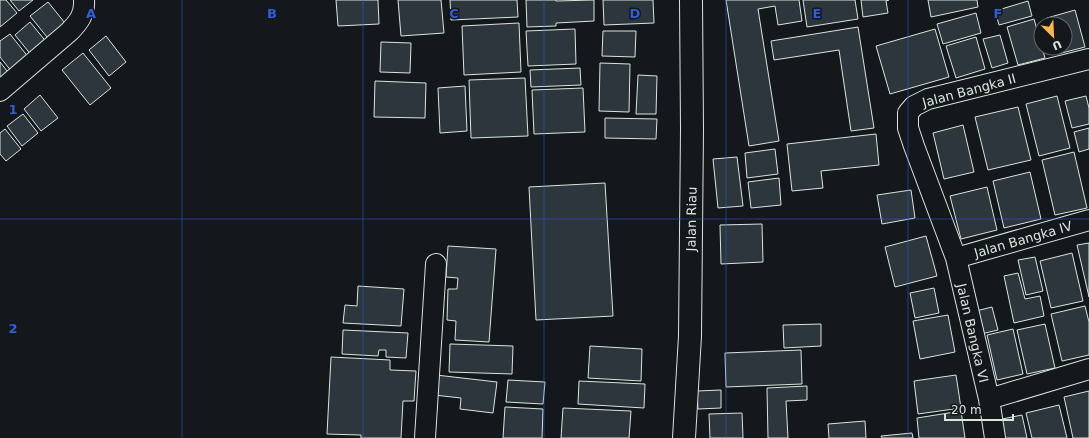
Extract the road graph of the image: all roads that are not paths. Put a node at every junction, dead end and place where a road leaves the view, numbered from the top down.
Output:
1 (84, 0) edge
2 (691, 0) edge
3 (1089, 59) edge
4 (0, 91) edge
5 (1089, 220) edge
6 (956, 258) junction
7 (436, 264) dead end
8 (1089, 369) edge
9 (989, 399) junction
10 (425, 438) edge
11 (684, 438) edge
12 (995, 438) edge

1 - 4 street
2 - 11 main road, Jalan Riau
3 - 6 street, Jalan Bangka II
5 - 6 street, Jalan Bangka IV
6 - 9 street, Jalan Bangka VI
7 - 10 street
8 - 9 street, Jalan Bangka VI
9 - 12 street

